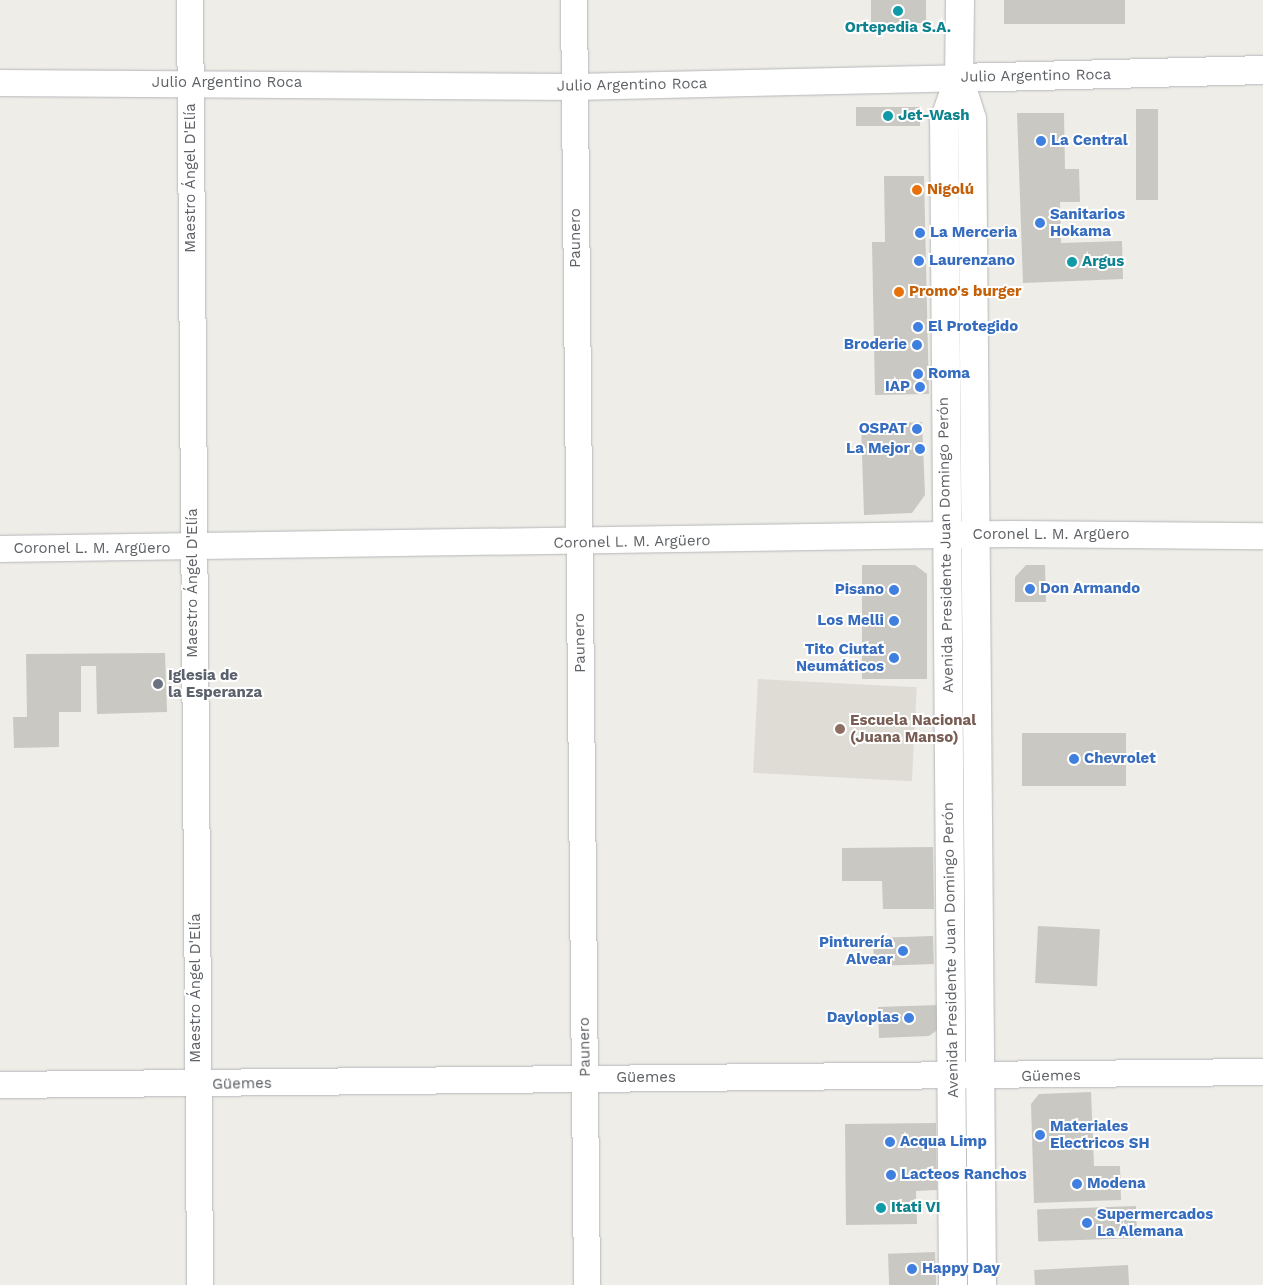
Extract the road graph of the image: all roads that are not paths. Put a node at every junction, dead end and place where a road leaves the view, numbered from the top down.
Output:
1 (190, 0) edge
2 (574, 0) edge
3 (960, 0) edge
4 (1263, 70) edge
5 (959, 78) junction
6 (191, 82) junction
7 (0, 83) edge
8 (574, 87) junction
9 (946, 535) junction
10 (976, 535) junction
11 (1263, 536) edge
12 (578, 543) junction
13 (193, 548) junction
14 (0, 549) edge
15 (1263, 1072) edge
16 (966, 1077) junction
17 (586, 1078) junction
18 (0, 1085) edge
19 (196, 1085) junction
20 (200, 1285) edge
21 (587, 1285) edge
22 (953, 1285) edge
23 (982, 1285) edge

1 - 6 street, Maestro Ángel D'Elía
2 - 8 street, Paunero
3 - 5 main road, Avenida Presidente Juan Domingo Perón
4 - 5 main road, Julio Argentino Roca
5 - 8 street, Julio Argentino Roca
5 - 9 main road, Avenida Presidente Juan Domingo Perón
5 - 10 main road, Avenida Presidente Juan Domingo Perón
6 - 7 street, Julio Argentino Roca
6 - 8 street, Julio Argentino Roca
6 - 13 street, Maestro Ángel D'Elía
8 - 12 street, Paunero
9 - 10 street, Coronel L. M. Argüero
9 - 12 street, Coronel L. M. Argüero
9 - 16 main road, Avenida Presidente Juan Domingo Perón
10 - 11 street, Coronel L. M. Argüero
10 - 16 main road, Avenida Presidente Juan Domingo Perón
12 - 13 street, Coronel L. M. Argüero
12 - 17 street, Paunero
13 - 14 street, Coronel L. M. Argüero
13 - 19 street, Maestro Ángel D'Elía
15 - 16 street, Güemes
16 - 17 street, Güemes
16 - 22 main road, Avenida Presidente Juan Domingo Perón
16 - 23 main road, Avenida Presidente Juan Domingo Perón
17 - 19 street, Güemes
17 - 21 street, Paunero
18 - 19 street, Güemes
19 - 20 street, Maestro Ángel D'Elía

